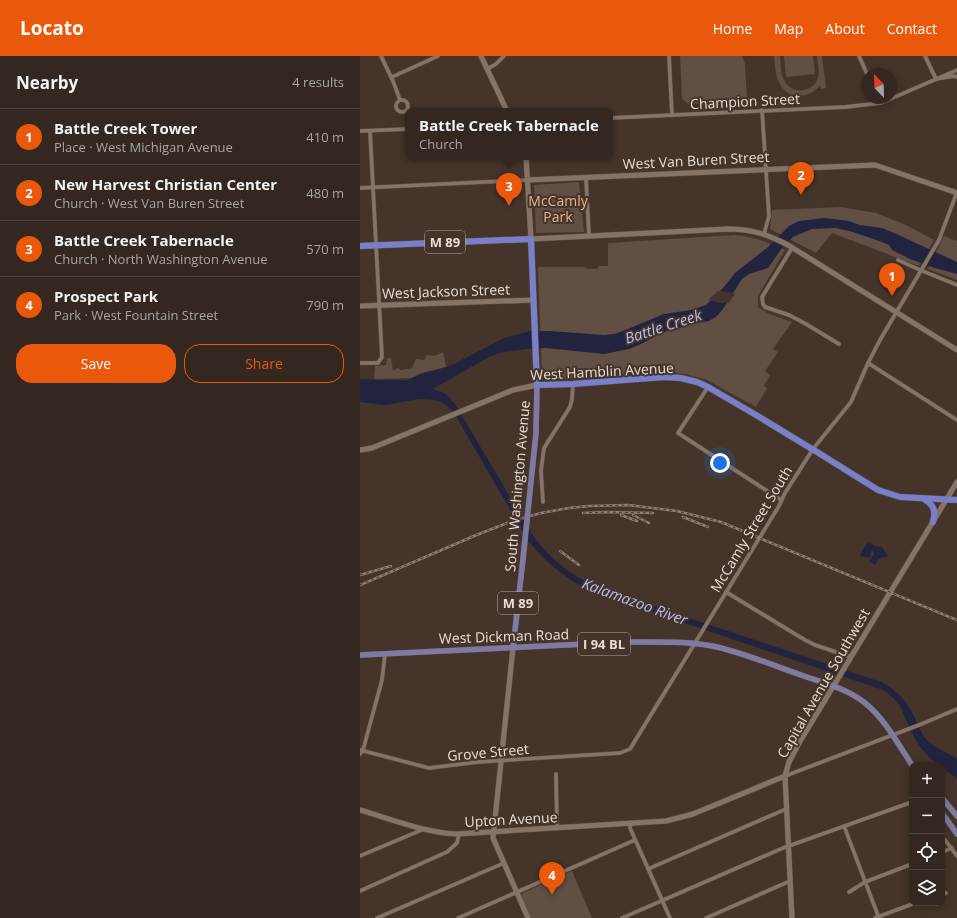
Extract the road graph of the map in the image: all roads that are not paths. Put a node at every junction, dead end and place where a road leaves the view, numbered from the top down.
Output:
1 (381, 56) edge
2 (438, 56) edge
3 (481, 56) edge
4 (504, 56) edge
5 (669, 56) edge
6 (859, 56) edge
7 (925, 56) edge
8 (864, 68) edge
9 (487, 69) junction
10 (957, 70) edge
11 (957, 77) edge
12 (392, 78) junction
13 (936, 79) junction
14 (897, 96) edge
15 (400, 100) dead end
16 (873, 104) edge
17 (506, 108) edge
18 (762, 110) junction
19 (672, 116) junction
20 (613, 118) edge
21 (405, 129) edge
22 (360, 131) edge
23 (370, 131) junction
24 (526, 160) edge
25 (765, 169) junction
26 (586, 178) junction
27 (528, 180) junction
28 (374, 187) junction
29 (360, 188) edge
30 (957, 193) edge
31 (767, 235) junction
32 (590, 236) junction
33 (531, 239) junction
34 (376, 245) junction
35 (360, 246) edge
36 (790, 246) junction
37 (898, 260) dead end
38 (922, 269) junction
39 (957, 285) edge
40 (534, 300) junction
41 (379, 305) junction
42 (360, 306) edge
43 (897, 313) junction
44 (839, 344) dead end
45 (957, 350) edge
46 (360, 363) edge
47 (868, 363) junction
48 (573, 384) junction
49 (537, 385) junction
50 (708, 387) junction
51 (957, 420) edge
52 (813, 449) junction
53 (360, 450) edge
54 (957, 482) edge
55 (922, 498) junction
56 (781, 500) junction
57 (947, 500) junction
58 (957, 500) edge
59 (543, 502) dead end
60 (933, 522) junction
61 (726, 592) junction
62 (694, 644) junction
63 (513, 648) junction
64 (385, 654) junction
65 (360, 655) edge
66 (851, 657) junction
67 (834, 686) junction
68 (957, 709) edge
69 (892, 735) junction
70 (362, 750) edge
71 (620, 753) joint
72 (360, 754) edge
73 (502, 761) junction
74 (910, 762) edge
75 (556, 774) dead end
76 (785, 776) junction
77 (945, 802) edge
78 (909, 803) edge
79 (786, 809) junction
80 (360, 810) edge
81 (957, 816) edge
82 (945, 817) edge
83 (630, 823) junction
84 (844, 826) junction
85 (425, 828) junction
86 (557, 828) junction
87 (494, 832) junction
88 (459, 834) junction
89 (957, 834) edge
90 (635, 840) junction
91 (945, 840) edge
92 (788, 846) junction
93 (952, 848) junction
94 (945, 851) edge
95 (360, 856) edge
96 (957, 856) edge
97 (504, 863) junction
98 (909, 865) edge
99 (648, 869) junction
100 (790, 881) junction
101 (865, 882) junction
102 (360, 891) edge
103 (516, 892) junction
104 (849, 892) dead end
105 (662, 900) junction
106 (909, 905) edge
107 (377, 918) edge
108 (458, 918) edge
109 (528, 918) edge
110 (622, 918) edge
111 (670, 918) edge
112 (706, 918) edge
113 (791, 918) edge
114 (877, 918) edge

1 - 12 street
2 - 12 street
3 - 9 street
4 - 9 street
5 - 19 street
6 - 8 street
7 - 13 street
9 - 17 street
10 - 13 street, Champion Street
11 - 13 street
12 - 15 street
13 - 14 street, Champion Street
16 - 18 street, Champion Street
18 - 19 street, Champion Street
18 - 25 street
19 - 20 street, Champion Street
21 - 23 street
22 - 23 street
23 - 28 street
24 - 27 street
25 - 26 street, West Van Buren Street
25 - 30 street, West Van Buren Street
25 - 31 street
26 - 27 street, West Van Buren Street
26 - 32 street
27 - 28 street, West Van Buren Street
27 - 33 street
28 - 29 street, West Van Buren Street
28 - 34 street
30 - 38 street, McCamly Street South
31 - 32 street
31 - 36 street
32 - 33 street
33 - 34 highway, M 89
33 - 40 highway, South Washington Avenue / M 89
34 - 35 highway, M 89
34 - 41 street
36 - 43 street
36 - 44 street
37 - 38 street
38 - 39 street
38 - 43 street, McCamly Street South
40 - 41 street, West Jackson Street
40 - 49 highway, South Washington Avenue / M 89
41 - 42 street, West Jackson Street
41 - 46 street
43 - 45 street
43 - 47 street, McCamly Street South
47 - 51 street
47 - 52 street, McCamly Street South
48 - 49 highway, West Hamblin Avenue
48 - 50 highway, West Hamblin Avenue
48 - 59 street
49 - 53 street, West Hamblin Avenue
49 - 63 main road, South Washington Avenue / M 89, bridge
50 - 52 highway, West Hamblin Avenue
50 - 56 street
52 - 55 highway, West Hamblin Avenue
52 - 56 street, McCamly Street South
54 - 57 street, Capital Avenue Southwest
55 - 57 highway, West Hamblin Avenue
55 - 60 highway
56 - 61 street, McCamly Street South
57 - 58 highway, West Hamblin Avenue
57 - 60 street, Capital Avenue Southwest
60 - 66 street, Capital Avenue Southwest
61 - 62 street, McCamly Street South
61 - 66 street
62 - 63 main road, West Dickman Road / I 94 BL
62 - 67 main road, West Dickman Road / I 94 BL
62 - 71 street, McCamly Street South
63 - 64 main road, West Dickman Road / I 94 BL
63 - 73 street, South Washington Avenue
64 - 65 main road, West Dickman Road / I 94 BL
64 - 70 street
66 - 67 street, Capital Avenue Southwest
67 - 69 main road, I 94 BL
67 - 76 street, Capital Avenue Southwest
68 - 69 street
69 - 74 main road, I 94 BL
69 - 76 street
70 - 72 street
70 - 73 street, Grove Street
71 - 73 street, Grove Street
73 - 87 street, South Washington Avenue
75 - 86 street
76 - 79 street, Capital Avenue Southwest
76 - 83 street, Upton Avenue
77 - 81 main road
78 - 84 street
79 - 92 street, Capital Avenue Southwest
79 - 99 street
80 - 85 street, Upton Avenue
82 - 89 main road
83 - 86 street, Upton Avenue
83 - 90 street
84 - 92 street
84 - 101 street
85 - 88 street, Upton Avenue
85 - 95 street
86 - 87 street, Upton Avenue
87 - 88 street, Upton Avenue
87 - 97 street, South Washington Avenue
88 - 102 street
90 - 99 street
90 - 103 street
91 - 93 street
92 - 100 street, Capital Avenue Southwest
92 - 105 street
93 - 94 street
93 - 96 street
97 - 103 street, South Washington Avenue
97 - 107 street
98 - 101 street
99 - 105 street
100 - 112 street
100 - 113 street, Capital Avenue Southwest
101 - 104 street
101 - 114 street
103 - 108 street
103 - 109 street, South Washington Avenue
105 - 110 street
105 - 111 street
106 - 114 street

